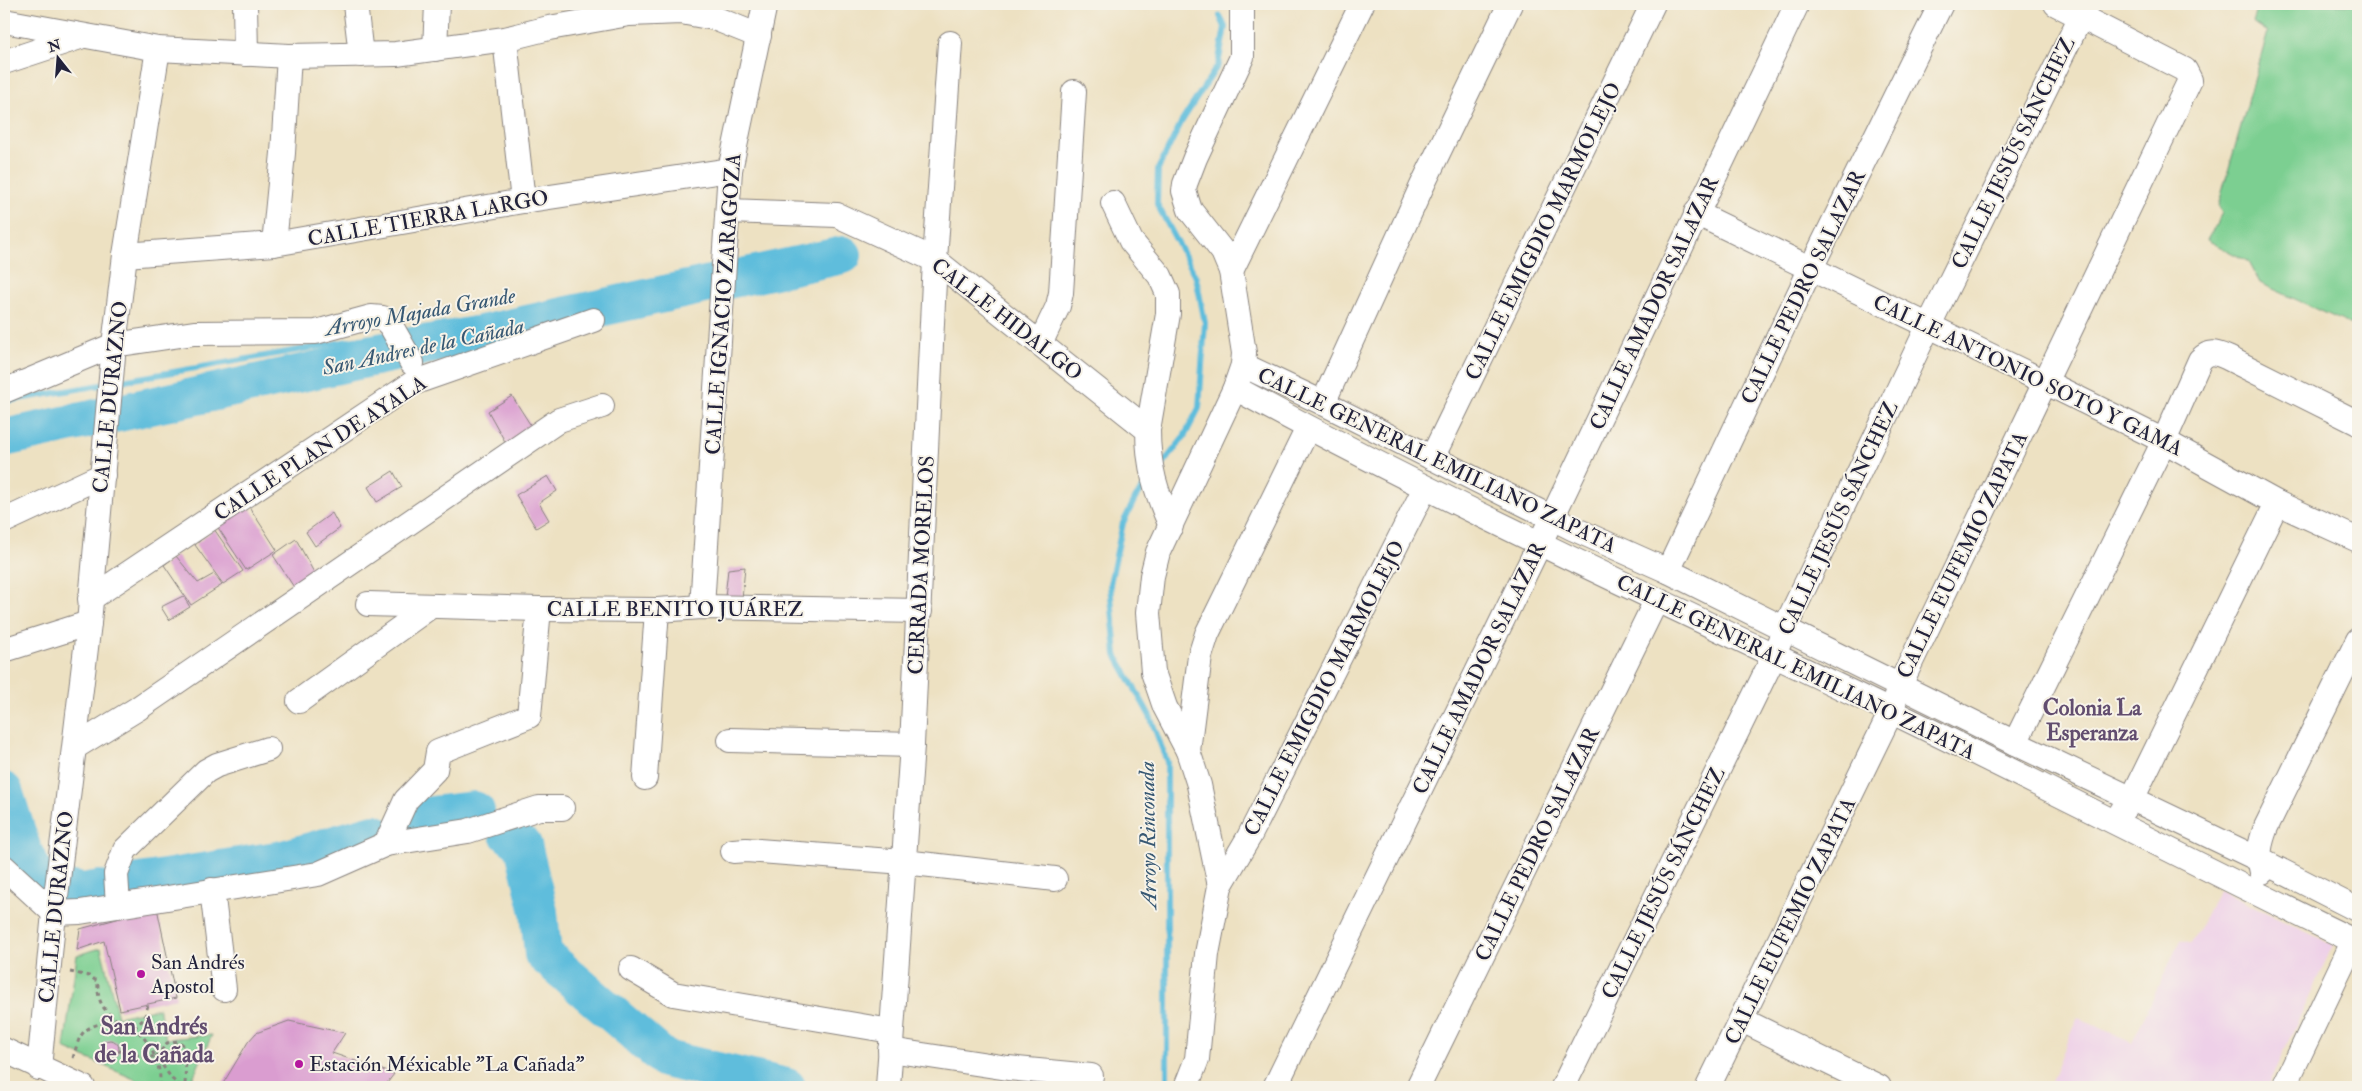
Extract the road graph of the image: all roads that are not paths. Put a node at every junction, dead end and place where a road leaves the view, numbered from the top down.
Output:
1 (245, 4) edge
2 (355, 4) edge
3 (437, 4) edge
4 (764, 4) edge
5 (1242, 4) edge
6 (1362, 4) edge
7 (1510, 4) edge
8 (1653, 4) edge
9 (1797, 4) edge
10 (1941, 4) edge
11 (2056, 4) edge
12 (2084, 10) edge
13 (4, 21) edge
14 (759, 36) junction
15 (81, 37) junction
16 (505, 39) junction
17 (950, 43) dead end
18 (436, 49) junction
19 (158, 50) junction
20 (246, 54) junction
21 (361, 55) junction
22 (289, 56) junction
23 (4, 62) edge
24 (1074, 92) dead end
25 (730, 170) junction
26 (523, 201) junction
27 (1113, 203) dead end
28 (728, 211) junction
29 (1696, 213) junction
30 (274, 244) junction
31 (125, 255) junction
32 (935, 260) junction
33 (1812, 268) junction
34 (1231, 270) junction
35 (593, 320) dead end
36 (1929, 325) junction
37 (1040, 344) junction
38 (114, 345) junction
39 (412, 363) dead end
40 (1243, 365) junction
41 (2045, 382) junction
42 (1235, 388) junction
43 (4, 391) edge
44 (1323, 403) junction
45 (602, 406) dead end
46 (2358, 423) edge
47 (1308, 428) junction
48 (1148, 430) junction
49 (2164, 441) junction
50 (1432, 458) junction
51 (103, 476) junction
52 (1425, 488) junction
53 (2277, 502) junction
54 (1552, 517) junction
55 (4, 521) edge
56 (1172, 526) junction
57 (2358, 540) edge
58 (1539, 544) junction
59 (1668, 571) junction
60 (90, 599) junction
61 (1656, 601) junction
62 (368, 604) dead end
63 (431, 606) junction
64 (702, 607) junction
65 (539, 609) junction
66 (657, 610) junction
67 (920, 612) junction
68 (89, 623) junction
69 (1784, 630) junction
70 (2358, 640) edge
71 (4, 650) edge
72 (1774, 656) junction
73 (1899, 687) junction
74 (300, 700) dead end
75 (1891, 712) junction
76 (730, 740) dead end
77 (2015, 743) junction
78 (912, 745) junction
79 (75, 747) junction
80 (268, 749) dead end
81 (1188, 751) junction
82 (645, 778) dead end
83 (2132, 799) junction
84 (562, 808) dead end
85 (2114, 822) junction
86 (386, 844) junction
87 (732, 851) dead end
88 (2258, 859) junction
89 (904, 862) junction
90 (4, 867) edge
91 (1055, 879) dead end
92 (1220, 886) junction
93 (212, 890) junction
94 (2268, 898) junction
95 (118, 906) junction
96 (2358, 910) edge
97 (54, 914) junction
98 (2356, 941) edge
99 (631, 969) dead end
100 (224, 990) dead end
101 (1742, 1020) junction
102 (890, 1041) junction
103 (4, 1050) edge
104 (39, 1068) junction
105 (1091, 1076) dead end
106 (1007, 1078) edge
107 (74, 1083) edge
108 (1866, 1084) edge
109 (888, 1087) edge
110 (1186, 1087) edge
111 (1275, 1087) edge
112 (1418, 1087) edge
113 (1563, 1087) edge
114 (1708, 1087) edge
115 (2284, 1087) edge

1 - 20 street
2 - 21 street
3 - 18 street
4 - 14 street, CALLE IGNACIO ZARAGOZA
5 - 34 street
6 - 34 street
7 - 44 street
8 - 50 street, CALLE EMIGDIO MARMOLEJO
9 - 29 street, CALLE AMADOR SALAZAR
10 - 33 street, CALLE PEDRO SALAZAR
11 - 12 street
12 - 36 street, CALLE JESÚS SÁNCHEZ
12 - 41 street, CALLE EUFEMIO ZAPATA
13 - 15 street
14 - 16 street
14 - 25 street, CALLE IGNACIO ZARAGOZA
15 - 19 street
15 - 23 street
16 - 18 street
16 - 26 street
17 - 32 street, CERRADA MORELOS
18 - 21 street
19 - 20 street
19 - 31 street, CALLE DURAZNO
20 - 22 street
21 - 22 street
22 - 30 street
24 - 37 street
25 - 26 street, CALLE TIERRA LARGO
25 - 28 street, CALLE IGNACIO ZARAGOZA
26 - 30 street, CALLE TIERRA LARGO
27 - 48 street
28 - 32 street, CALLE HIDALGO
28 - 64 street, CALLE IGNACIO ZARAGOZA
29 - 33 street, CALLE ANTONIO SOTO Y GAMA
29 - 54 street, CALLE AMADOR SALAZAR
30 - 31 street, CALLE TIERRA LARGO
31 - 38 street, CALLE DURAZNO
32 - 37 street, CALLE HIDALGO
32 - 67 street, CERRADA MORELOS
33 - 36 street, CALLE ANTONIO SOTO Y GAMA
33 - 59 street, CALLE PEDRO SALAZAR
34 - 40 street
35 - 60 street, CALLE PLAN DE AYALA
36 - 41 street, CALLE ANTONIO SOTO Y GAMA
36 - 69 street, CALLE JESÚS SÁNCHEZ
37 - 48 street, CALLE HIDALGO
38 - 39 street
38 - 43 street
38 - 51 street, CALLE DURAZNO
40 - 42 street
40 - 44 street, CALLE GENERAL EMILIANO ZAPATA
41 - 49 street, CALLE ANTONIO SOTO Y GAMA
41 - 73 street, CALLE EUFEMIO ZAPATA
42 - 47 street, CALLE GENERAL EMILIANO ZAPATA
42 - 56 street
44 - 50 street, CALLE GENERAL EMILIANO ZAPATA
45 - 79 street
46 - 49 street
47 - 52 street, CALLE GENERAL EMILIANO ZAPATA
47 - 81 street
48 - 56 street
49 - 53 street, CALLE ANTONIO SOTO Y GAMA
49 - 77 street
50 - 54 street, CALLE GENERAL EMILIANO ZAPATA
51 - 55 street
51 - 60 street, CALLE DURAZNO
52 - 58 street, CALLE GENERAL EMILIANO ZAPATA
52 - 92 street, CALLE EMIGDIO MARMOLEJO
53 - 57 street, CALLE ANTONIO SOTO Y GAMA
53 - 83 street
54 - 58 street, CALLE AMADOR SALAZAR
54 - 59 street, CALLE GENERAL EMILIANO ZAPATA
56 - 81 street
58 - 61 street, CALLE GENERAL EMILIANO ZAPATA
58 - 111 street, CALLE AMADOR SALAZAR
59 - 69 street, CALLE GENERAL EMILIANO ZAPATA
60 - 68 street, CALLE DURAZNO
61 - 72 street, CALLE GENERAL EMILIANO ZAPATA
61 - 112 street, CALLE PEDRO SALAZAR
62 - 63 street, CALLE BENITO JUÁREZ
63 - 65 street, CALLE BENITO JUÁREZ
63 - 74 street
64 - 66 street, CALLE BENITO JUÁREZ
64 - 67 street, CALLE BENITO JUÁREZ
65 - 66 street, CALLE BENITO JUÁREZ
65 - 86 street
66 - 82 street
67 - 78 street, CERRADA MORELOS
68 - 71 street
68 - 79 street, CALLE DURAZNO
69 - 72 street, CALLE JESÚS SÁNCHEZ
69 - 73 street, CALLE GENERAL EMILIANO ZAPATA
70 - 88 street
72 - 75 street, CALLE GENERAL EMILIANO ZAPATA
72 - 113 street, CALLE JESÚS SÁNCHEZ
73 - 75 street, CALLE EUFEMIO ZAPATA
73 - 77 street, CALLE GENERAL EMILIANO ZAPATA
75 - 85 street, CALLE GENERAL EMILIANO ZAPATA
75 - 101 street, CALLE EUFEMIO ZAPATA
76 - 78 street
77 - 83 street, CALLE GENERAL EMILIANO ZAPATA
78 - 89 street, CERRADA MORELOS
79 - 97 street, CALLE DURAZNO
80 - 95 street
81 - 92 street
83 - 85 street
83 - 88 street, CALLE GENERAL EMILIANO ZAPATA
84 - 86 street
85 - 94 street, CALLE GENERAL EMILIANO ZAPATA
86 - 93 street
87 - 89 street
88 - 94 street
88 - 96 street, CALLE GENERAL EMILIANO ZAPATA
89 - 91 street
89 - 102 street, CERRADA MORELOS
90 - 97 street
92 - 110 street
93 - 95 street
93 - 100 street
94 - 98 street, CALLE GENERAL EMILIANO ZAPATA
95 - 97 street
97 - 104 street, CALLE DURAZNO
98 - 115 street
99 - 102 street
101 - 108 street
101 - 114 street, CALLE EUFEMIO ZAPATA
102 - 106 street
102 - 109 street, CERRADA MORELOS
103 - 104 street
104 - 107 street
105 - 106 street

